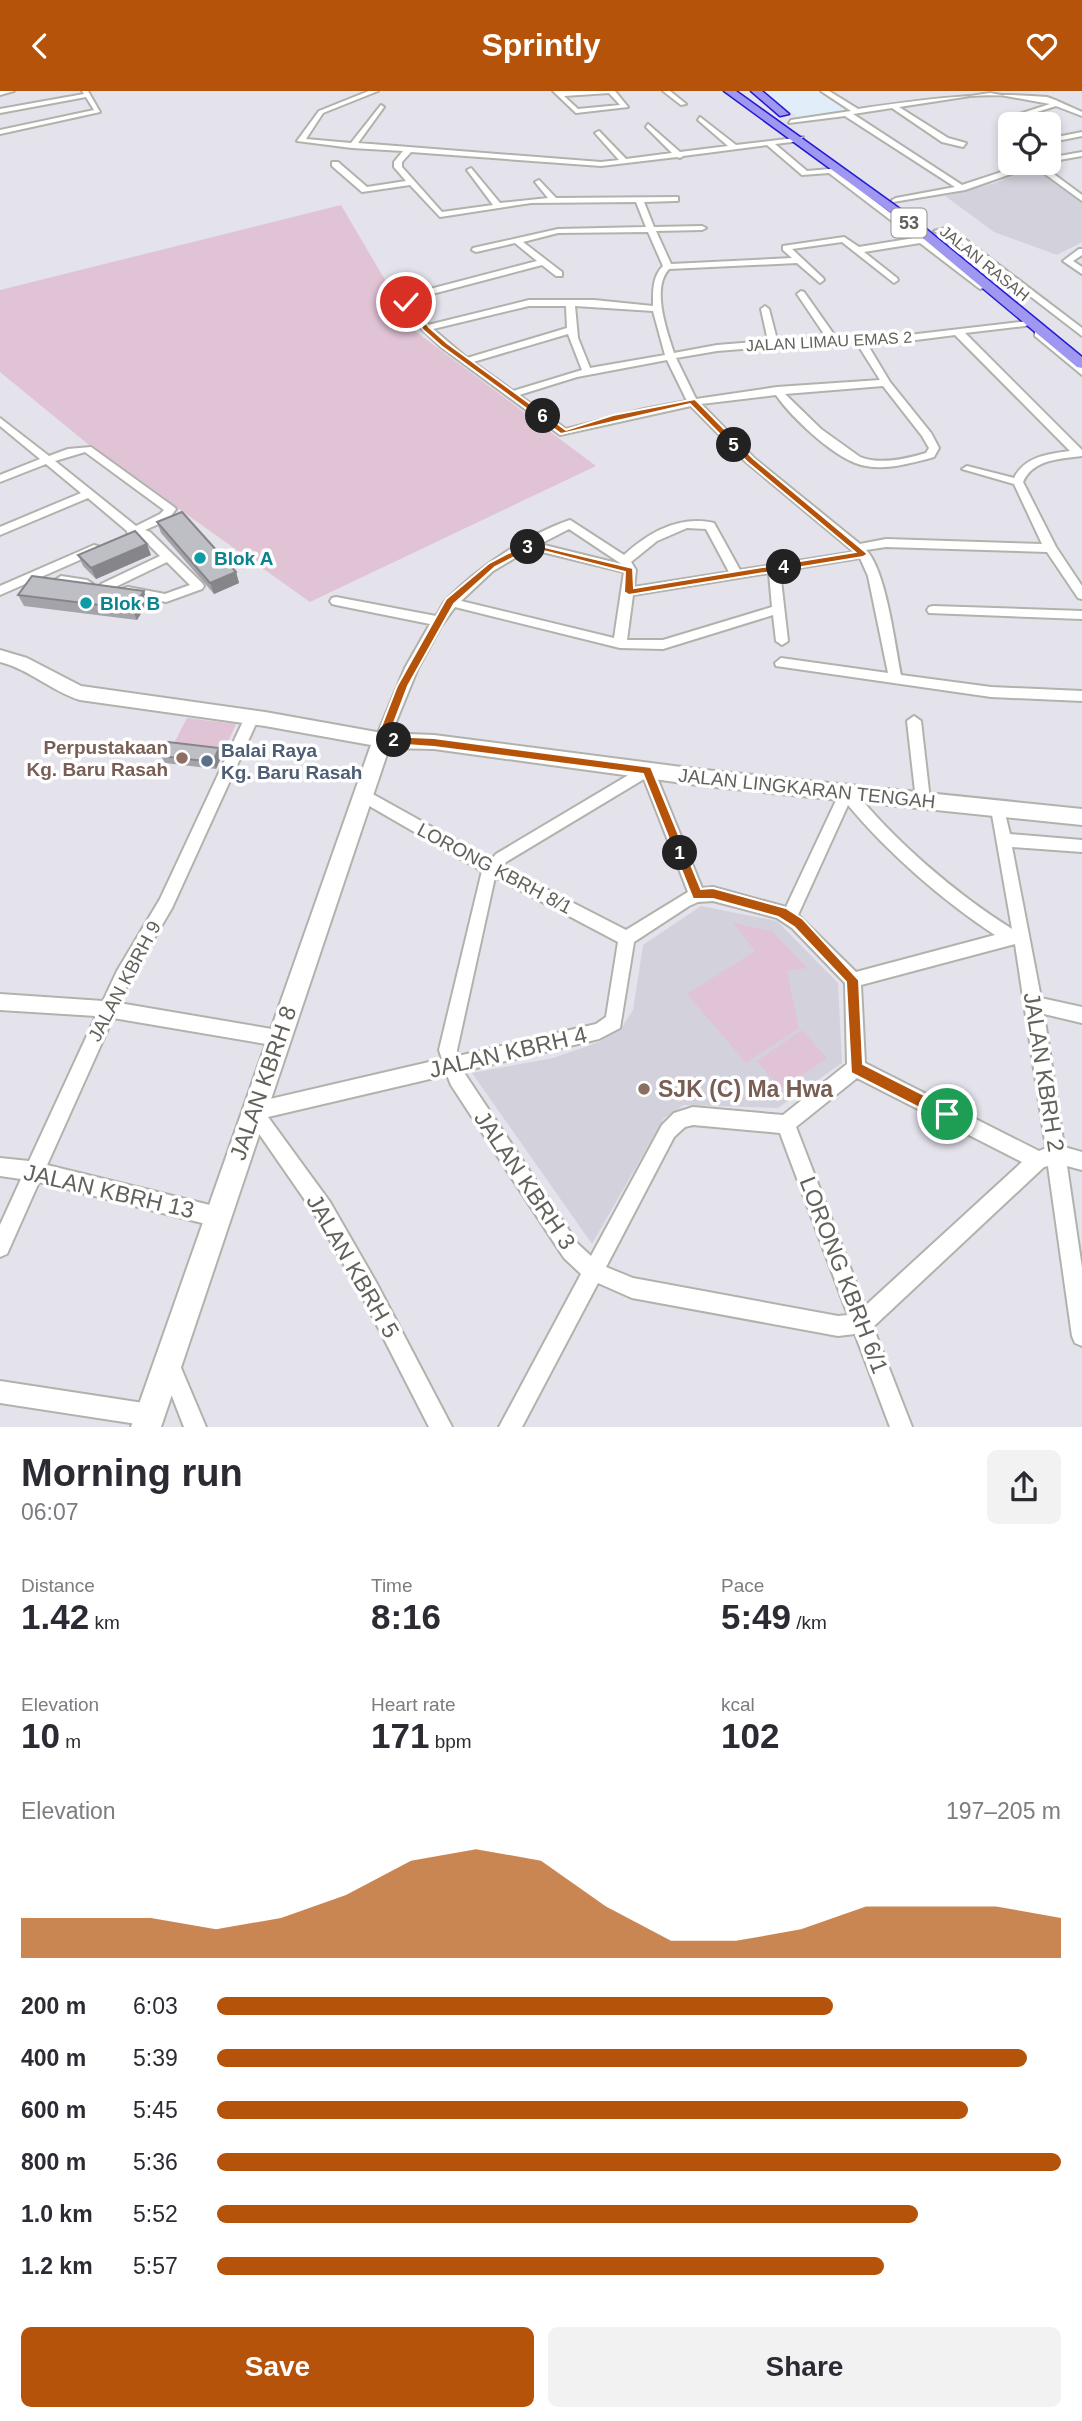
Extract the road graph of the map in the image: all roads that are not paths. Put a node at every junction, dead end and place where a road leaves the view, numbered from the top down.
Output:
1 (11, 91) edge
2 (375, 91) edge
3 (611, 91) edge
4 (625, 91) edge
5 (666, 91) edge
6 (729, 91) edge
7 (756, 91) edge
8 (824, 91) edge
9 (990, 91) edge
10 (0, 93) edge
11 (87, 93) edge
12 (558, 93) edge
13 (682, 104) dead end
14 (891, 105) junction
15 (1053, 105) junction
16 (381, 107) dead end
17 (850, 110) junction
18 (0, 111) edge
19 (1031, 112) edge
20 (1081, 114) edge
21 (795, 118) junction
22 (700, 119) dead end
23 (648, 127) dead end
24 (0, 132) edge
25 (599, 134) dead end
26 (1082, 134) edge
27 (1061, 138) edge
28 (800, 139) junction
29 (770, 143) junction
30 (963, 145) dead end
31 (352, 146) junction
32 (735, 148) junction
33 (408, 150) junction
34 (1082, 154) edge
35 (680, 156) junction
36 (1061, 157) edge
37 (625, 162) junction
38 (335, 163) dead end
39 (471, 170) dead end
40 (835, 171) junction
41 (1000, 175) edge
42 (1051, 175) edge
43 (538, 182) dead end
44 (410, 183) junction
45 (962, 188) junction
46 (675, 199) dead end
47 (1082, 199) edge
48 (553, 200) junction
49 (639, 200) junction
50 (896, 200) junction
51 (498, 206) junction
52 (702, 228) dead end
53 (649, 229) junction
54 (920, 240) junction
55 (517, 241) junction
56 (476, 250) dead end
57 (859, 250) junction
58 (1082, 251) edge
59 (799, 260) junction
60 (544, 262) junction
61 (668, 266) junction
62 (1082, 271) edge
63 (559, 274) dead end
64 (894, 280) dead end
65 (820, 281) dead end
66 (801, 294) dead end
67 (571, 303) junction
68 (657, 309) junction
69 (765, 309) dead end
70 (1025, 323) junction
71 (426, 328) junction
72 (571, 330) junction
73 (957, 331) junction
74 (832, 339) junction
75 (860, 340) junction
76 (1081, 340) edge
77 (773, 342) junction
78 (670, 356) junction
79 (466, 361) junction
80 (1082, 364) edge
81 (587, 371) junction
82 (1082, 372) edge
83 (886, 383) junction
84 (777, 390) junction
85 (512, 394) junction
86 (692, 401) junction
87 (3, 426) edge
88 (1080, 454) edge
89 (48, 460) junction
90 (967, 469) dead end
91 (0, 479) edge
92 (1018, 482) junction
93 (89, 494) junction
94 (0, 531) edge
95 (123, 536) junction
96 (531, 545) junction
97 (1050, 548) junction
98 (861, 551) junction
99 (167, 557) junction
100 (628, 566) junction
101 (774, 568) junction
102 (736, 575) junction
103 (61, 580) edge
104 (105, 586) junction
105 (0, 591) edge
106 (629, 592) junction
107 (1082, 595) edge
108 (336, 601) dead end
109 (450, 602) junction
110 (779, 609) junction
111 (933, 610) dead end
112 (1082, 615) edge
113 (439, 621) junction
114 (782, 641) dead end
115 (621, 644) junction
116 (0, 656) edge
117 (781, 663) dead end
118 (896, 680) junction
119 (1082, 696) edge
120 (252, 717) junction
121 (914, 721) dead end
122 (382, 740) junction
123 (434, 742) junction
124 (647, 770) junction
125 (368, 786) junction
126 (846, 792) junction
127 (923, 800) junction
128 (998, 809) junction
129 (1082, 817) edge
130 (1004, 840) junction
131 (1082, 846) edge
132 (493, 869) junction
133 (697, 895) junction
134 (789, 917) junction
135 (1017, 937) junction
136 (627, 938) junction
137 (852, 980) junction
138 (0, 1002) edge
139 (1034, 1004) junction
140 (107, 1009) junction
141 (1082, 1016) edge
142 (278, 1038) junction
143 (453, 1065) junction
144 (856, 1068) junction
145 (253, 1112) junction
146 (786, 1124) junction
147 (1056, 1154) junction
148 (1038, 1160) junction
149 (1082, 1161) edge
150 (0, 1167) edge
151 (34, 1171) junction
152 (218, 1217) junction
153 (0, 1247) edge
154 (593, 1271) junction
155 (862, 1323) junction
156 (1082, 1336) edge
157 (168, 1362) junction
158 (0, 1392) edge
159 (148, 1421) edge
160 (195, 1427) edge
161 (441, 1427) edge
162 (510, 1427) edge
163 (901, 1427) edge

1 - 10 street
2 - 31 street
3 - 4 street
3 - 12 street
3 - 12 street
5 - 13 street
6 - 28 highway, JALAN RASAH / 53
7 - 21 highway, JALAN RASAH / 53
8 - 17 street
9 - 14 street
9 - 15 street
11 - 18 street
11 - 24 street
14 - 17 street
14 - 30 street
15 - 19 street
15 - 20 street
16 - 31 street
17 - 21 street
17 - 21 street
17 - 45 street
21 - 50 highway, JALAN RASAH / 53
22 - 32 street
23 - 35 street
25 - 37 street
26 - 27 street
28 - 29 street
28 - 40 highway, JALAN RASAH / 53
29 - 32 street
29 - 40 street
31 - 33 street
32 - 35 street
33 - 37 street
33 - 44 street
34 - 36 street
35 - 37 street
38 - 44 street
39 - 51 street
40 - 54 street
40 - 80 highway, JALAN RASAH / 53
41 - 45 street
42 - 47 street
43 - 48 street
44 - 51 street
45 - 50 street
46 - 49 street
48 - 49 street
48 - 51 street
49 - 53 street
50 - 76 highway, JALAN RASAH / 53
52 - 53 street
53 - 55 street
53 - 61 street
54 - 57 street
54 - 70 street
55 - 56 street
55 - 60 street
57 - 59 street
57 - 64 street
58 - 62 street
59 - 61 street
59 - 65 street
60 - 63 street
60 - 71 street
61 - 68 street
66 - 74 street
67 - 68 street
67 - 71 street
67 - 72 street
68 - 78 street
69 - 77 street
70 - 73 street, JALAN LIMAU EMAS 2
70 - 82 street
71 - 79 street
72 - 79 street
72 - 81 street
73 - 75 street, JALAN LIMAU EMAS 2
73 - 88 street
74 - 75 street, JALAN LIMAU EMAS 2
74 - 77 street, JALAN LIMAU EMAS 2
75 - 83 street
77 - 78 street, JALAN LIMAU EMAS 2
78 - 81 street, JALAN LIMAU EMAS 2
78 - 86 street
79 - 85 street
81 - 85 street, JALAN LIMAU EMAS 2
83 - 84 street
83 - 84 street
84 - 86 street
85 - 86 street
86 - 98 street
87 - 89 street
88 - 92 street
89 - 91 street
89 - 93 street
89 - 95 street
90 - 92 street
92 - 97 street
93 - 94 street
93 - 95 street
95 - 99 street
95 - 105 street
96 - 100 street
96 - 100 street
96 - 109 street
97 - 98 street
97 - 107 street
98 - 101 street
98 - 118 street
99 - 104 street
99 - 104 street
100 - 102 street
100 - 106 street
101 - 102 street
101 - 110 street
102 - 106 street
103 - 104 street
106 - 115 street
108 - 113 street
109 - 113 street
109 - 115 street
110 - 114 street
110 - 115 street
111 - 112 street
113 - 122 street
116 - 120 street, JALAN LINGKARAN TENGAH
117 - 118 street
118 - 119 street
120 - 122 street, JALAN LINGKARAN TENGAH
120 - 140 street, JALAN KBRH 9
121 - 127 street
122 - 123 street, JALAN LINGKARAN TENGAH
122 - 125 street, JALAN KBRH 8
123 - 124 street, JALAN LINGKARAN TENGAH
123 - 125 street
124 - 126 street, JALAN LINGKARAN TENGAH
124 - 132 street
124 - 133 street
125 - 132 street, LORONG KBRH 8/1
125 - 142 street, JALAN KBRH 8
126 - 127 street, JALAN LINGKARAN TENGAH
126 - 134 street
126 - 135 street
127 - 128 street, JALAN LINGKARAN TENGAH
128 - 129 street, JALAN LINGKARAN TENGAH
128 - 130 street, JALAN KBRH 2
130 - 131 street
130 - 135 street, JALAN KBRH 2
132 - 136 street, LORONG KBRH 8/1
132 - 143 street, JALAN KBRH 3
133 - 134 street
133 - 136 street
134 - 137 street
135 - 137 street
135 - 139 street, JALAN KBRH 2
136 - 143 street, JALAN KBRH 4
137 - 144 street
138 - 140 street
139 - 141 street
139 - 147 street, JALAN KBRH 2
140 - 142 street
140 - 151 street, JALAN KBRH 9
142 - 145 street, JALAN KBRH 8
143 - 145 street, JALAN KBRH 4
143 - 154 street, JALAN KBRH 3
144 - 146 street
144 - 148 street
145 - 152 street, JALAN KBRH 8
145 - 161 street, JALAN KBRH 5
146 - 154 street
146 - 155 street, LORONG KBRH 6/1
147 - 148 street
147 - 149 street
147 - 156 street, JALAN KBRH 2
148 - 155 street
150 - 151 street, JALAN KBRH 13
151 - 152 street, JALAN KBRH 13
151 - 153 street, JALAN KBRH 9
152 - 157 street, JALAN KBRH 8
154 - 155 street, JALAN KBRH 3
154 - 162 street
155 - 163 street, LORONG KBRH 6/1
157 - 159 street, JALAN KBRH 8
157 - 160 street
158 - 159 street

